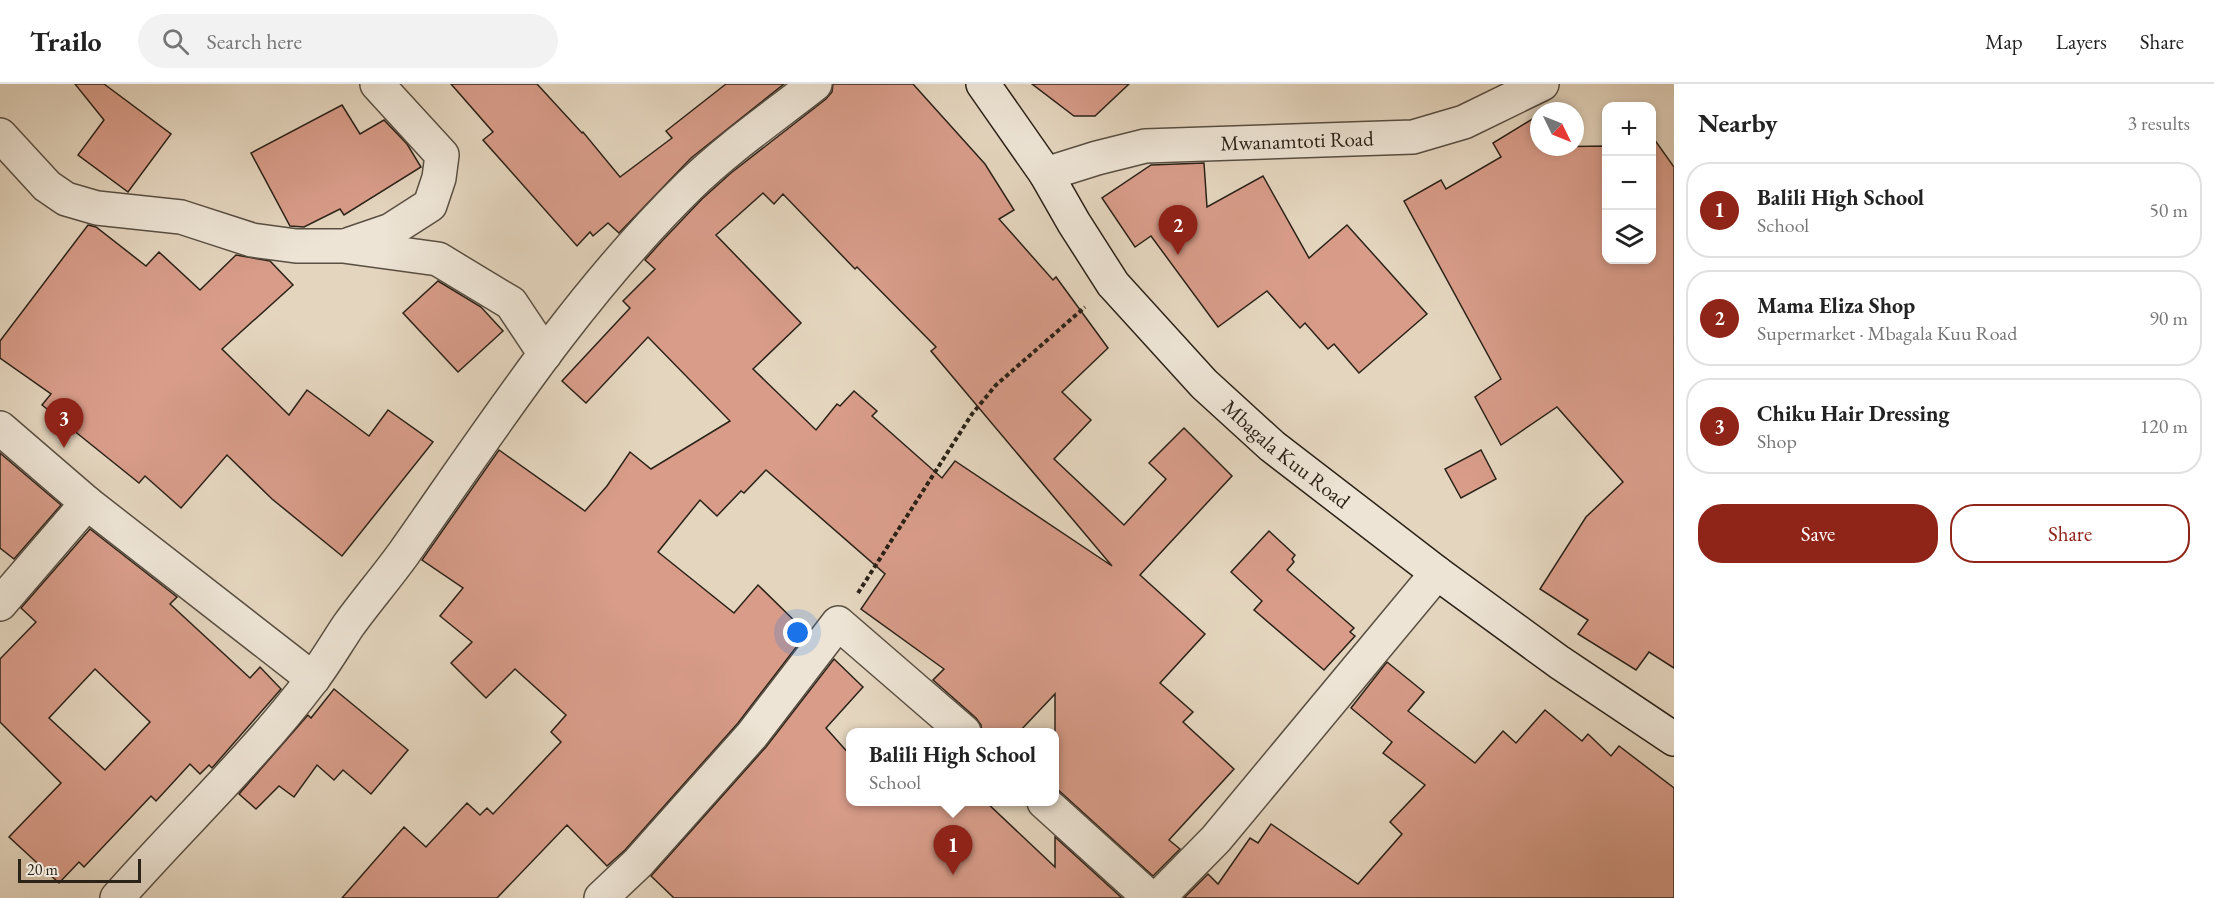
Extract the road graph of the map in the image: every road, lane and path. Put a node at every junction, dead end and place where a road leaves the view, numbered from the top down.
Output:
1 (377, 84) edge
2 (815, 84) edge
3 (983, 84) edge
4 (1542, 84) edge
5 (0, 135) edge
6 (1046, 174) junction
7 (343, 246) junction
8 (1113, 284) junction
9 (544, 354) junction
10 (0, 428) edge
11 (87, 503) junction
12 (1437, 573) junction
13 (0, 604) edge
14 (838, 622) junction
15 (313, 680) junction
16 (959, 728) edge
17 (1674, 738) edge
18 (1049, 806) edge
19 (117, 898) edge
20 (601, 898) edge
21 (1150, 898) edge
22 (1158, 898) edge

1 - 7 street
2 - 9 street
3 - 6 street, Mbagala Kuu Road
4 - 6 street, Mwanamtoti Road
5 - 7 street
6 - 8 street, Mbagala Kuu Road
7 - 9 street
8 - 12 street, Mbagala Kuu Road
8 - 14 path
9 - 15 street
10 - 11 street
11 - 13 street
11 - 15 street
12 - 17 street, Mbagala Kuu Road
12 - 22 street
14 - 16 street
14 - 20 street
15 - 19 street
18 - 21 street

